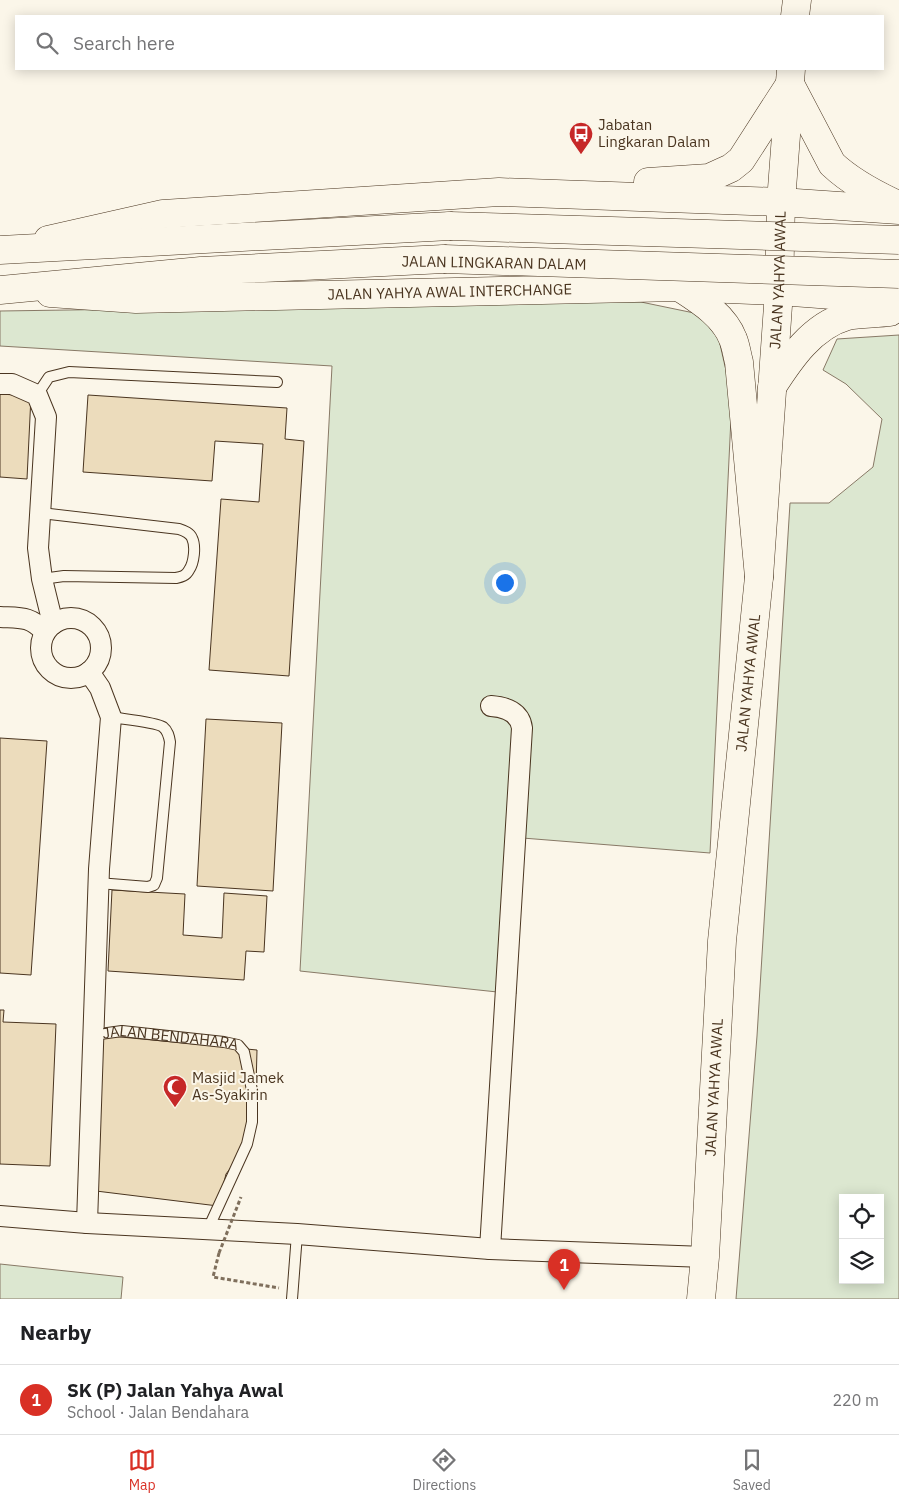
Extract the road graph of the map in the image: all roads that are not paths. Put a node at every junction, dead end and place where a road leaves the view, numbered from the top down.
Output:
1 (796, 0) edge
2 (795, 15) edge
3 (791, 77) edge
4 (499, 192) junction
5 (781, 202) junction
6 (899, 206) edge
7 (857, 207) junction
8 (899, 210) edge
9 (899, 240) edge
10 (3, 249) edge
11 (899, 274) edge
12 (678, 287) junction
13 (0, 290) edge
14 (779, 291) junction
15 (869, 298) junction
16 (899, 300) edge
17 (899, 312) edge
18 (277, 382) dead end
19 (0, 384) edge
20 (772, 387) junction
21 (37, 395) junction
22 (41, 513) junction
23 (759, 577) junction
24 (42, 579) junction
25 (0, 617) edge
26 (49, 628) junction
27 (89, 672) junction
28 (491, 706) dead end
29 (111, 718) junction
30 (98, 883) junction
31 (93, 1035) junction
32 (0, 1216) edge
33 (87, 1223) junction
34 (208, 1229) junction
35 (297, 1234) junction
36 (490, 1249) junction
37 (705, 1257) junction
38 (294, 1297) edge
39 (701, 1299) edge

1 - 2 main road
3 - 4 main road
3 - 5 main road, JALAN YAHYA AWAL
3 - 6 main road
4 - 5 main road
4 - 10 main road
5 - 7 main road
5 - 14 main road, JALAN YAHYA AWAL
7 - 8 main road
7 - 15 main road
9 - 10 main road, bridge
11 - 13 main road, JALAN LINGKARAN DALAM, bridge
12 - 13 main road, JALAN YAHYA AWAL INTERCHANGE
12 - 14 main road, JALAN YAHYA AWAL INTERCHANGE
12 - 23 main road
14 - 15 main road, JALAN YAHYA AWAL INTERCHANGE
14 - 20 main road, JALAN YAHYA AWAL
15 - 16 main road, JALAN YAHYA AWAL INTERCHANGE
17 - 20 main road
18 - 21 lane
19 - 21 street
20 - 23 main road, JALAN YAHYA AWAL
21 - 22 street
22 - 24 street
22 - 24 lane
23 - 37 main road, JALAN YAHYA AWAL
24 - 26 street
25 - 26 street
26 - 27 street
26 - 27 street
27 - 29 street
28 - 36 street
29 - 30 street
29 - 30 lane
30 - 31 street
31 - 33 street, JALAN BENDAHARA
31 - 34 lane, JALAN BENDAHARA
32 - 33 street
33 - 34 street
34 - 35 street
35 - 36 street
35 - 38 lane
36 - 37 street
37 - 39 main road, JALAN YAHYA AWAL

